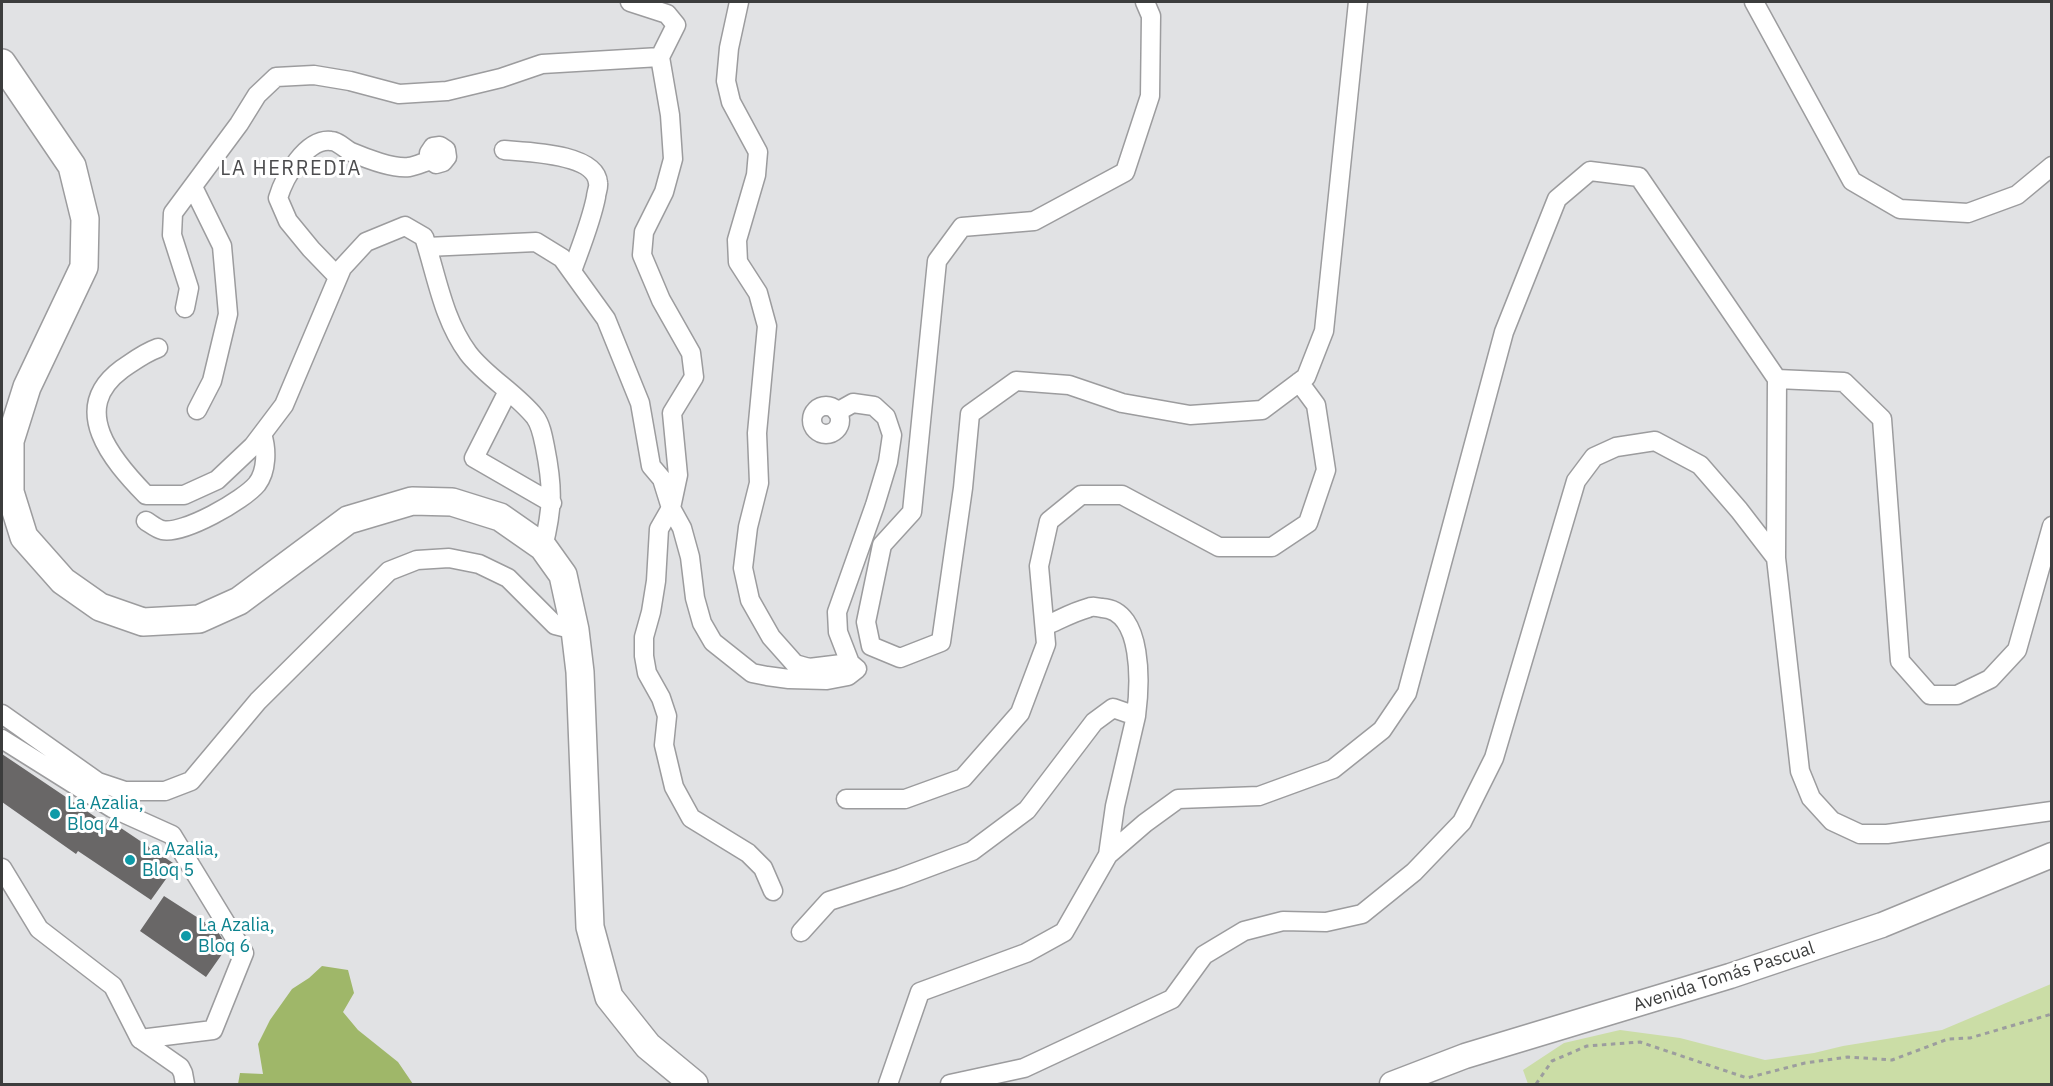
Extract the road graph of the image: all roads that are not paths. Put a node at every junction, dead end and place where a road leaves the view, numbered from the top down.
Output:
1 (630, 2) edge
2 (739, 2) edge
3 (1145, 2) edge
4 (1358, 2) edge
5 (1754, 2) edge
6 (660, 57) junction
7 (2, 63) edge
8 (504, 150) dead end
9 (431, 160) dead end
10 (2052, 166) edge
11 (193, 187) junction
12 (427, 247) junction
13 (572, 271) junction
14 (338, 277) junction
15 (185, 308) dead end
16 (158, 348) dead end
17 (1777, 379) junction
18 (1299, 382) junction
19 (508, 391) junction
20 (197, 410) dead end
21 (837, 411) dead end
22 (262, 434) junction
23 (552, 503) junction
24 (671, 508) junction
25 (146, 521) dead end
26 (2052, 526) edge
27 (543, 547) junction
28 (1776, 558) junction
29 (1045, 627) junction
30 (575, 630) junction
31 (849, 663) junction
32 (2, 714) edge
33 (1136, 716) junction
34 (2, 739) edge
35 (846, 799) dead end
36 (2052, 811) edge
37 (1108, 855) junction
38 (2052, 855) edge
39 (2, 868) edge
40 (773, 891) dead end
41 (801, 932) dead end
42 (140, 1038) junction
43 (185, 1084) edge
44 (694, 1084) edge
45 (888, 1084) edge
46 (950, 1084) edge
47 (1392, 1084) edge

1 - 6 street
2 - 31 street
3 - 18 street
4 - 18 street
5 - 10 street
6 - 11 street
6 - 24 street
7 - 27 main road
8 - 13 street
9 - 14 street
11 - 15 street
11 - 20 street
12 - 13 street
12 - 14 street
12 - 19 street
13 - 24 street
14 - 22 street
16 - 22 street
17 - 26 street
17 - 28 street
17 - 37 street
18 - 29 street
19 - 23 street
19 - 23 street
21 - 31 street
22 - 25 street
23 - 27 street
24 - 31 street
24 - 40 street
27 - 30 main road
28 - 36 street
28 - 46 street
29 - 33 street
29 - 35 street
30 - 32 street
30 - 44 main road
33 - 37 street
33 - 41 street
34 - 42 street
37 - 45 street
38 - 47 street, Avenida Tomás Pascual
39 - 42 street
42 - 43 street

